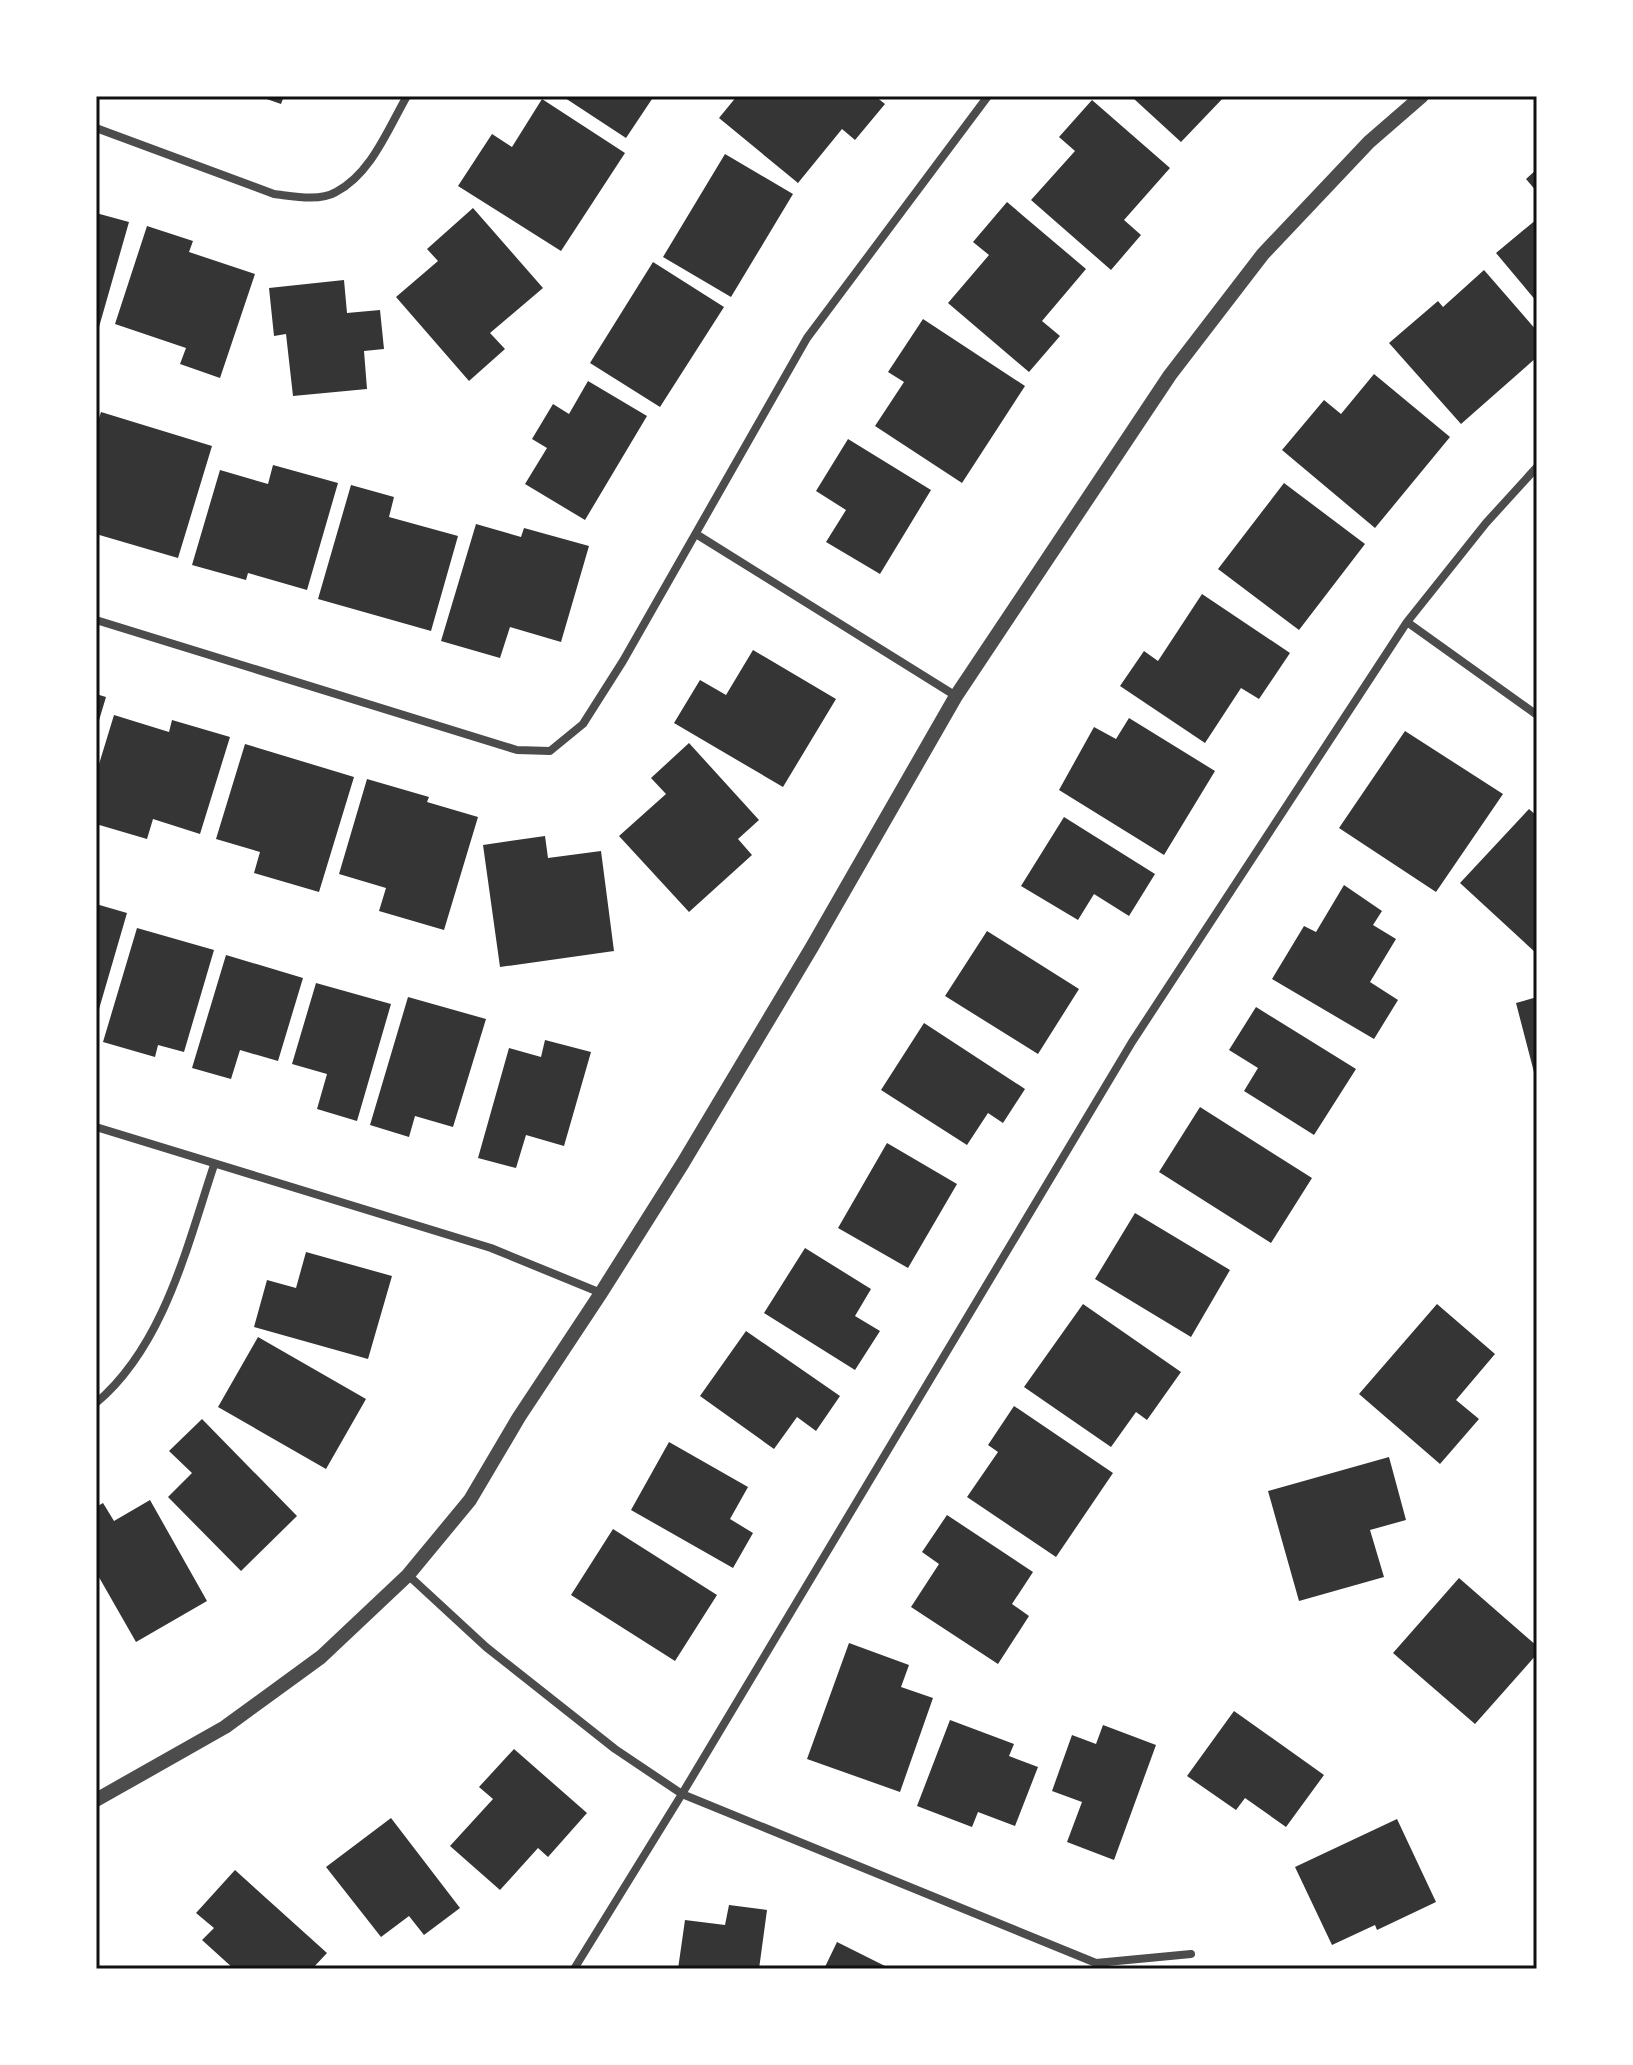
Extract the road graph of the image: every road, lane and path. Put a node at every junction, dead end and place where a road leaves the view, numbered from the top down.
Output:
1 (407, 96) edge
2 (988, 96) edge
3 (1422, 96) edge
4 (96, 128) edge
5 (1537, 467) edge
6 (696, 534) junction
7 (96, 620) edge
8 (1407, 622) junction
9 (956, 696) junction
10 (1537, 715) edge
11 (96, 1127) edge
12 (214, 1165) junction
13 (601, 1293) junction
14 (96, 1403) edge
15 (408, 1575) junction
16 (682, 1794) junction
17 (96, 1800) edge
18 (1191, 1954) dead end
19 (574, 1969) edge

1 - 4 street
2 - 6 street
3 - 9 street
5 - 8 street
6 - 7 street
6 - 9 street
8 - 10 street
8 - 16 street
9 - 13 street
11 - 12 street
12 - 13 street
12 - 14 street
13 - 15 street
15 - 16 street
15 - 17 street
16 - 18 street
16 - 19 street

